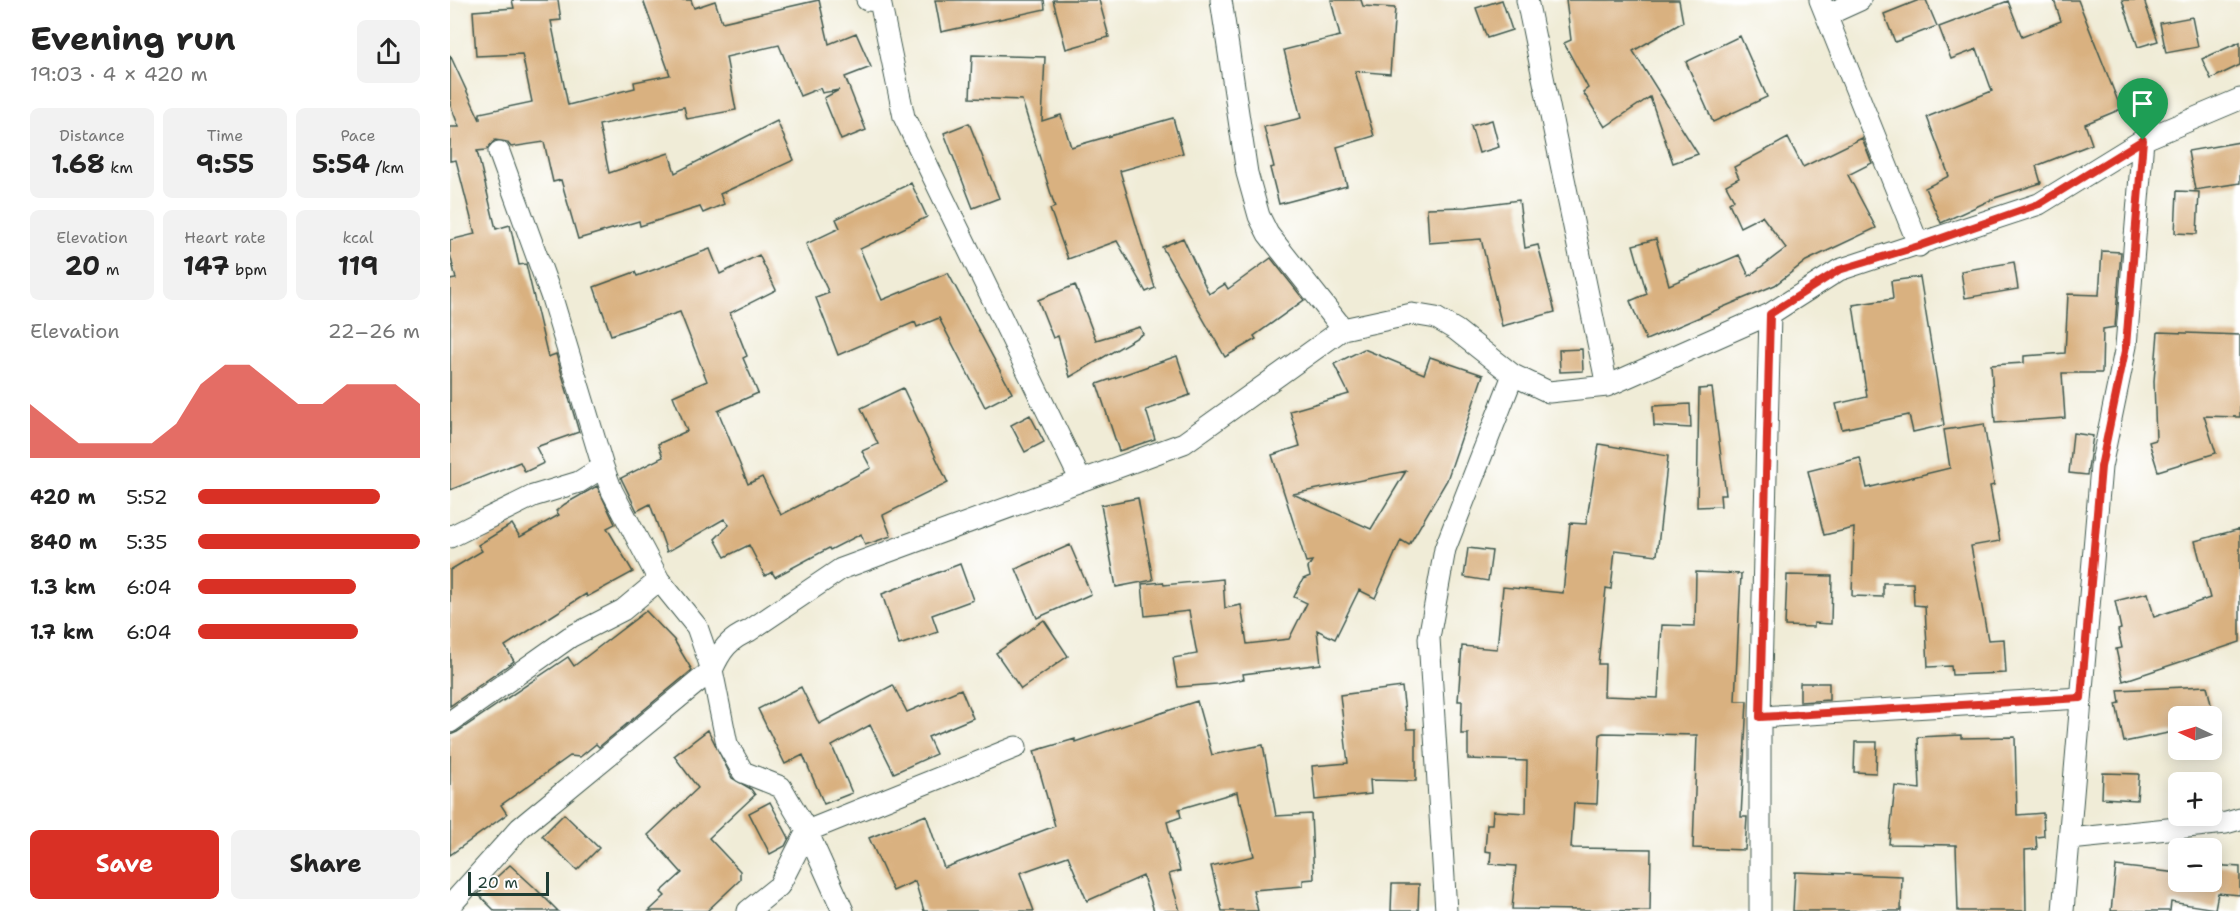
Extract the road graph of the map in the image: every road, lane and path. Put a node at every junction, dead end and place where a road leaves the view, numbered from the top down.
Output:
1 (876, 0) edge
2 (1221, 0) edge
3 (1527, 0) edge
4 (1860, 0) edge
5 (1824, 8) edge
6 (2240, 99) edge
7 (2143, 140) junction
8 (499, 152) dead end
9 (1919, 246) junction
10 (1770, 314) junction
11 (1343, 329) junction
12 (1513, 375) junction
13 (1606, 386) junction
14 (603, 467) junction
15 (1080, 479) junction
16 (450, 537) edge
17 (659, 580) junction
18 (712, 670) junction
19 (2081, 698) junction
20 (1760, 717) junction
21 (450, 722) edge
22 (1016, 747) dead end
23 (2240, 819) edge
24 (807, 831) junction
25 (2070, 839) junction
26 (450, 906) edge
27 (748, 911) edge
28 (843, 911) edge
29 (1446, 911) edge
30 (1760, 911) edge
31 (2063, 911) edge

1 - 15 street
2 - 11 street
3 - 13 street
4 - 5 street
5 - 9 street
6 - 7 street
7 - 9 street
7 - 19 street
8 - 14 street
9 - 10 street
10 - 13 street
10 - 20 street
11 - 12 street
11 - 15 street
12 - 13 street
12 - 29 street
14 - 16 street
14 - 17 street
15 - 18 street
17 - 18 street
17 - 21 street
18 - 24 street
18 - 26 street
19 - 20 street
19 - 25 street
20 - 30 street
22 - 24 street
23 - 25 street
24 - 27 street
24 - 28 street
25 - 31 street

